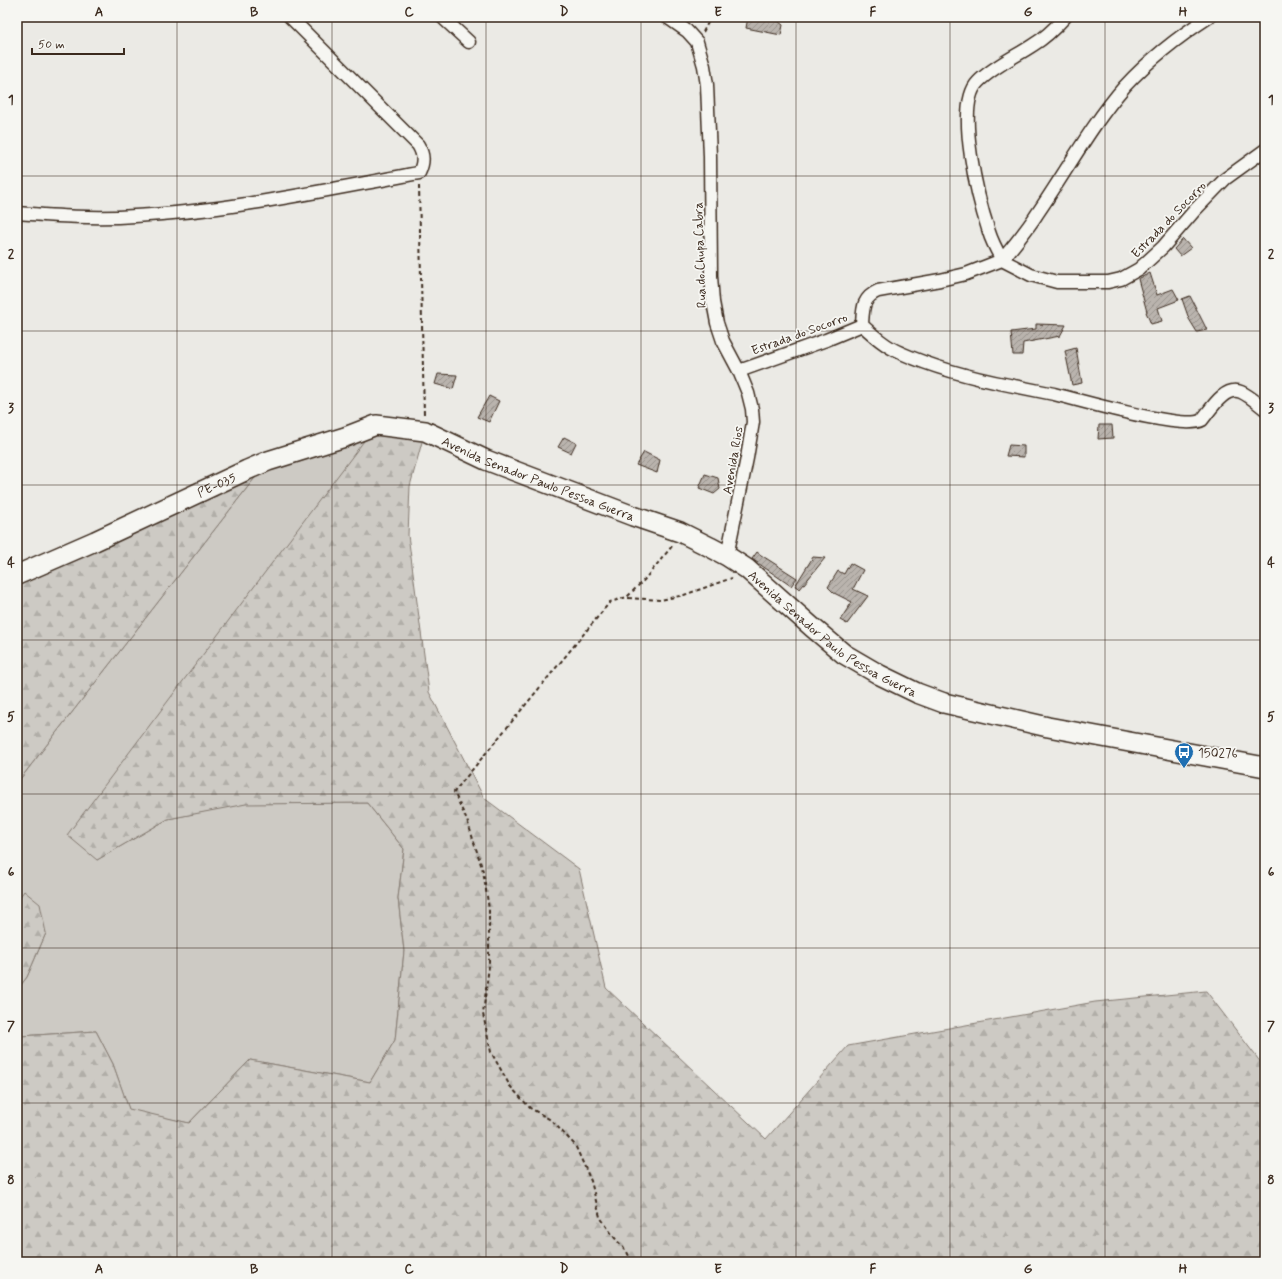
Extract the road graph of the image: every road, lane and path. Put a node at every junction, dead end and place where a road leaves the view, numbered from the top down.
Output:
1 (290, 17) edge
2 (442, 17) edge
3 (667, 17) edge
4 (711, 17) edge
5 (1065, 17) edge
6 (1209, 17) edge
7 (469, 42) dead end
8 (697, 42) junction
9 (1265, 150) edge
10 (419, 173) junction
11 (17, 213) edge
12 (1002, 260) junction
13 (862, 325) junction
14 (739, 371) junction
15 (1265, 409) edge
16 (425, 431) junction
17 (680, 532) junction
18 (727, 556) junction
19 (747, 570) junction
20 (17, 575) edge
21 (627, 598) junction
22 (1265, 767) edge
23 (632, 1262) edge

1 - 10 street
2 - 7 street
3 - 8 street
4 - 8 path
5 - 12 street
6 - 12 street
8 - 14 street, Rua do Chupa Cabra
9 - 12 street, Estrada do Socorro
10 - 11 street
10 - 16 path
12 - 13 street, Estrada do Socorro
13 - 14 street, Estrada do Socorro
13 - 15 street
14 - 18 street, Avenida Rios
16 - 17 main road, Avenida Senador Paulo Pessoa Guerra / PE-035
16 - 20 main road, PE-035 / PE-035
17 - 18 main road, Avenida Senador Paulo Pessoa Guerra / PE-035
17 - 21 path
18 - 19 main road, Avenida Senador Paulo Pessoa Guerra / PE-035
19 - 21 path
19 - 22 main road, Avenida Senador Paulo Pessoa Guerra / PE-035
21 - 23 path

